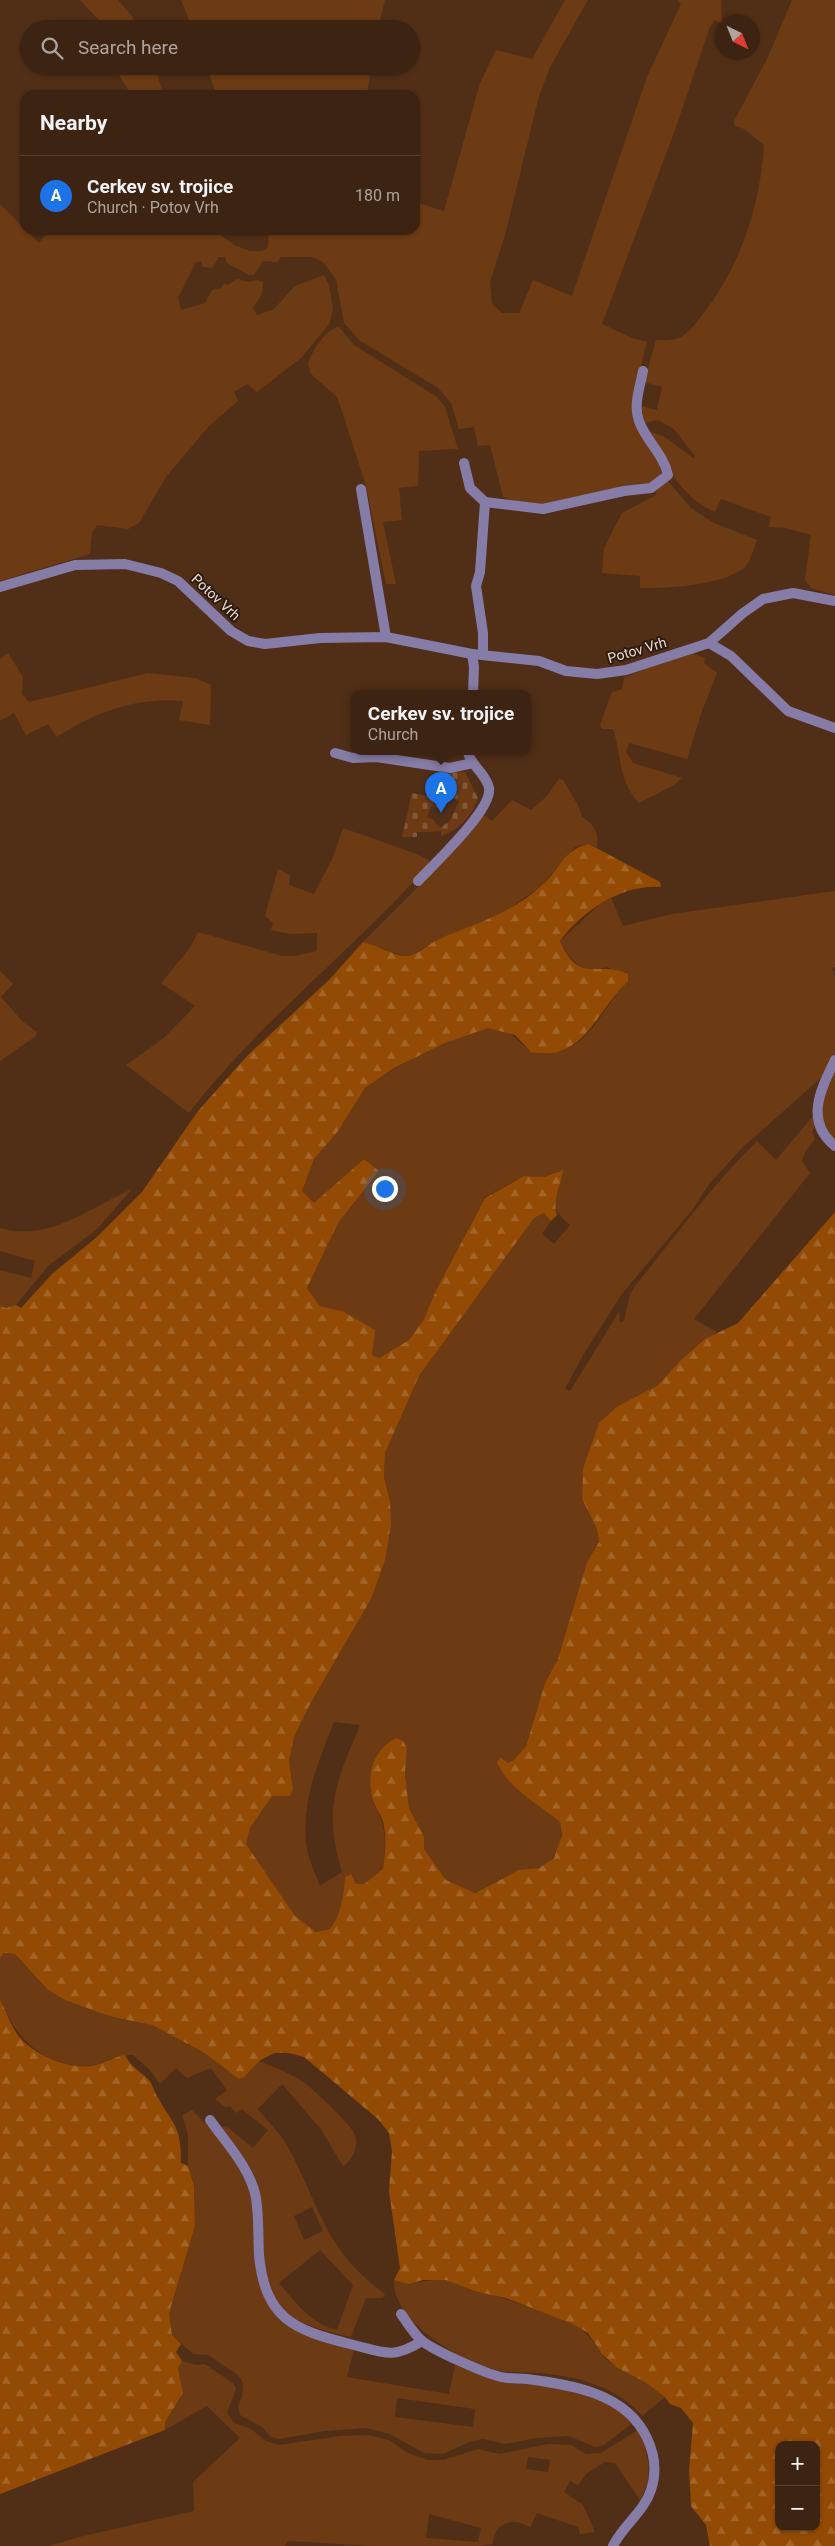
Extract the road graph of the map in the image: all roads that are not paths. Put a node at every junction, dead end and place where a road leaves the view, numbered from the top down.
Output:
1 (643, 371) dead end
2 (464, 463) dead end
3 (361, 489) dead end
4 (485, 502) junction
5 (0, 587) edge
6 (835, 601) edge
7 (386, 637) junction
8 (709, 642) junction
9 (478, 654) junction
10 (473, 690) edge
11 (835, 728) edge
12 (335, 753) dead end
13 (469, 755) edge
14 (473, 763) junction
15 (418, 881) dead end
16 (835, 1060) edge
17 (835, 1146) edge
18 (210, 2120) dead end
19 (401, 2314) dead end
20 (422, 2341) junction
21 (614, 2546) edge

1 - 4 street
2 - 4 street
3 - 7 street
4 - 9 street
5 - 7 street, Potov Vrh
6 - 8 street, Potov Vrh
7 - 9 street, Potov Vrh
8 - 9 street, Potov Vrh
8 - 11 street
9 - 10 street
12 - 14 street
13 - 14 street
14 - 15 street
16 - 17 street
18 - 20 street
19 - 20 street
20 - 21 street

